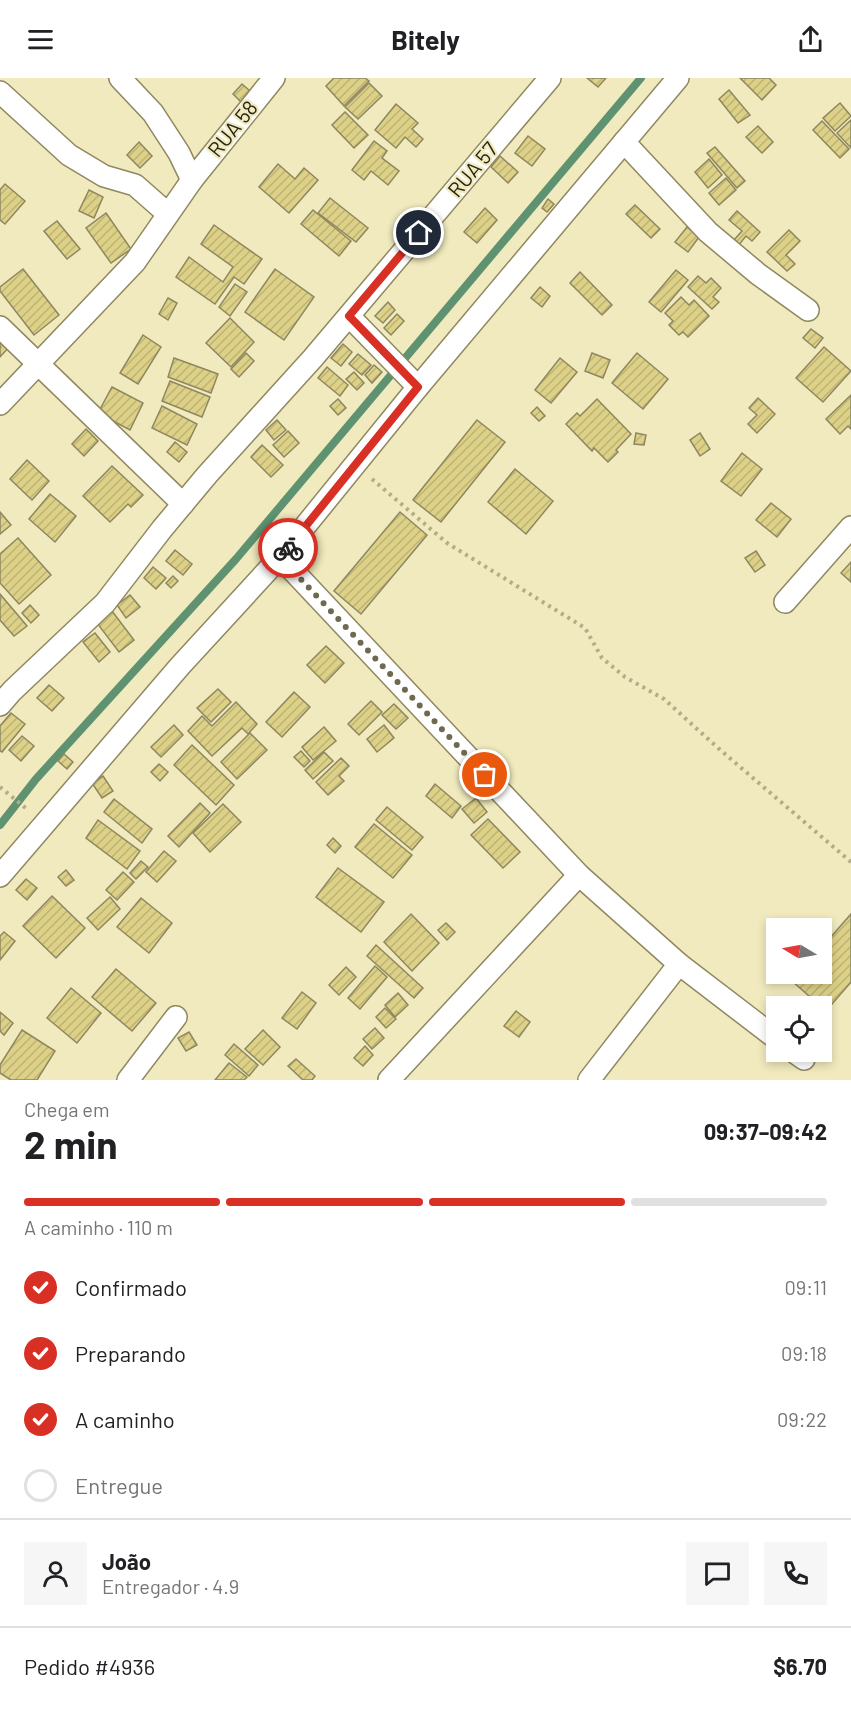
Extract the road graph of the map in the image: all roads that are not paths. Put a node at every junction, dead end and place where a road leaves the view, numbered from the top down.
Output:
1 (120, 78) edge
2 (274, 78) edge
3 (550, 78) edge
4 (678, 78) edge
5 (0, 92) edge
6 (624, 142) junction
7 (192, 180) junction
8 (168, 214) junction
9 (808, 310) dead end
10 (349, 316) junction
11 (0, 327) edge
12 (39, 364) junction
13 (418, 387) junction
14 (0, 404) edge
15 (183, 504) junction
16 (851, 527) edge
17 (280, 557) junction
18 (785, 602) dead end
19 (0, 705) edge
20 (579, 875) junction
21 (0, 876) edge
22 (680, 964) junction
23 (176, 1017) dead end
24 (766, 1030) edge
25 (128, 1080) edge
26 (390, 1080) edge
27 (589, 1080) edge

1 - 7 street
2 - 7 street, RUA 58
3 - 10 street, RUA 57
4 - 6 street
5 - 8 street
6 - 9 street
6 - 13 street
7 - 8 street, RUA 58
8 - 12 street, RUA 58
10 - 13 street
10 - 15 street, RUA 57
11 - 12 street
12 - 14 street, RUA 58
12 - 15 street
13 - 17 street
15 - 19 street, RUA 57
16 - 18 street
17 - 20 street
17 - 21 street
20 - 22 street
20 - 26 street
22 - 24 street
22 - 27 street
23 - 25 street

